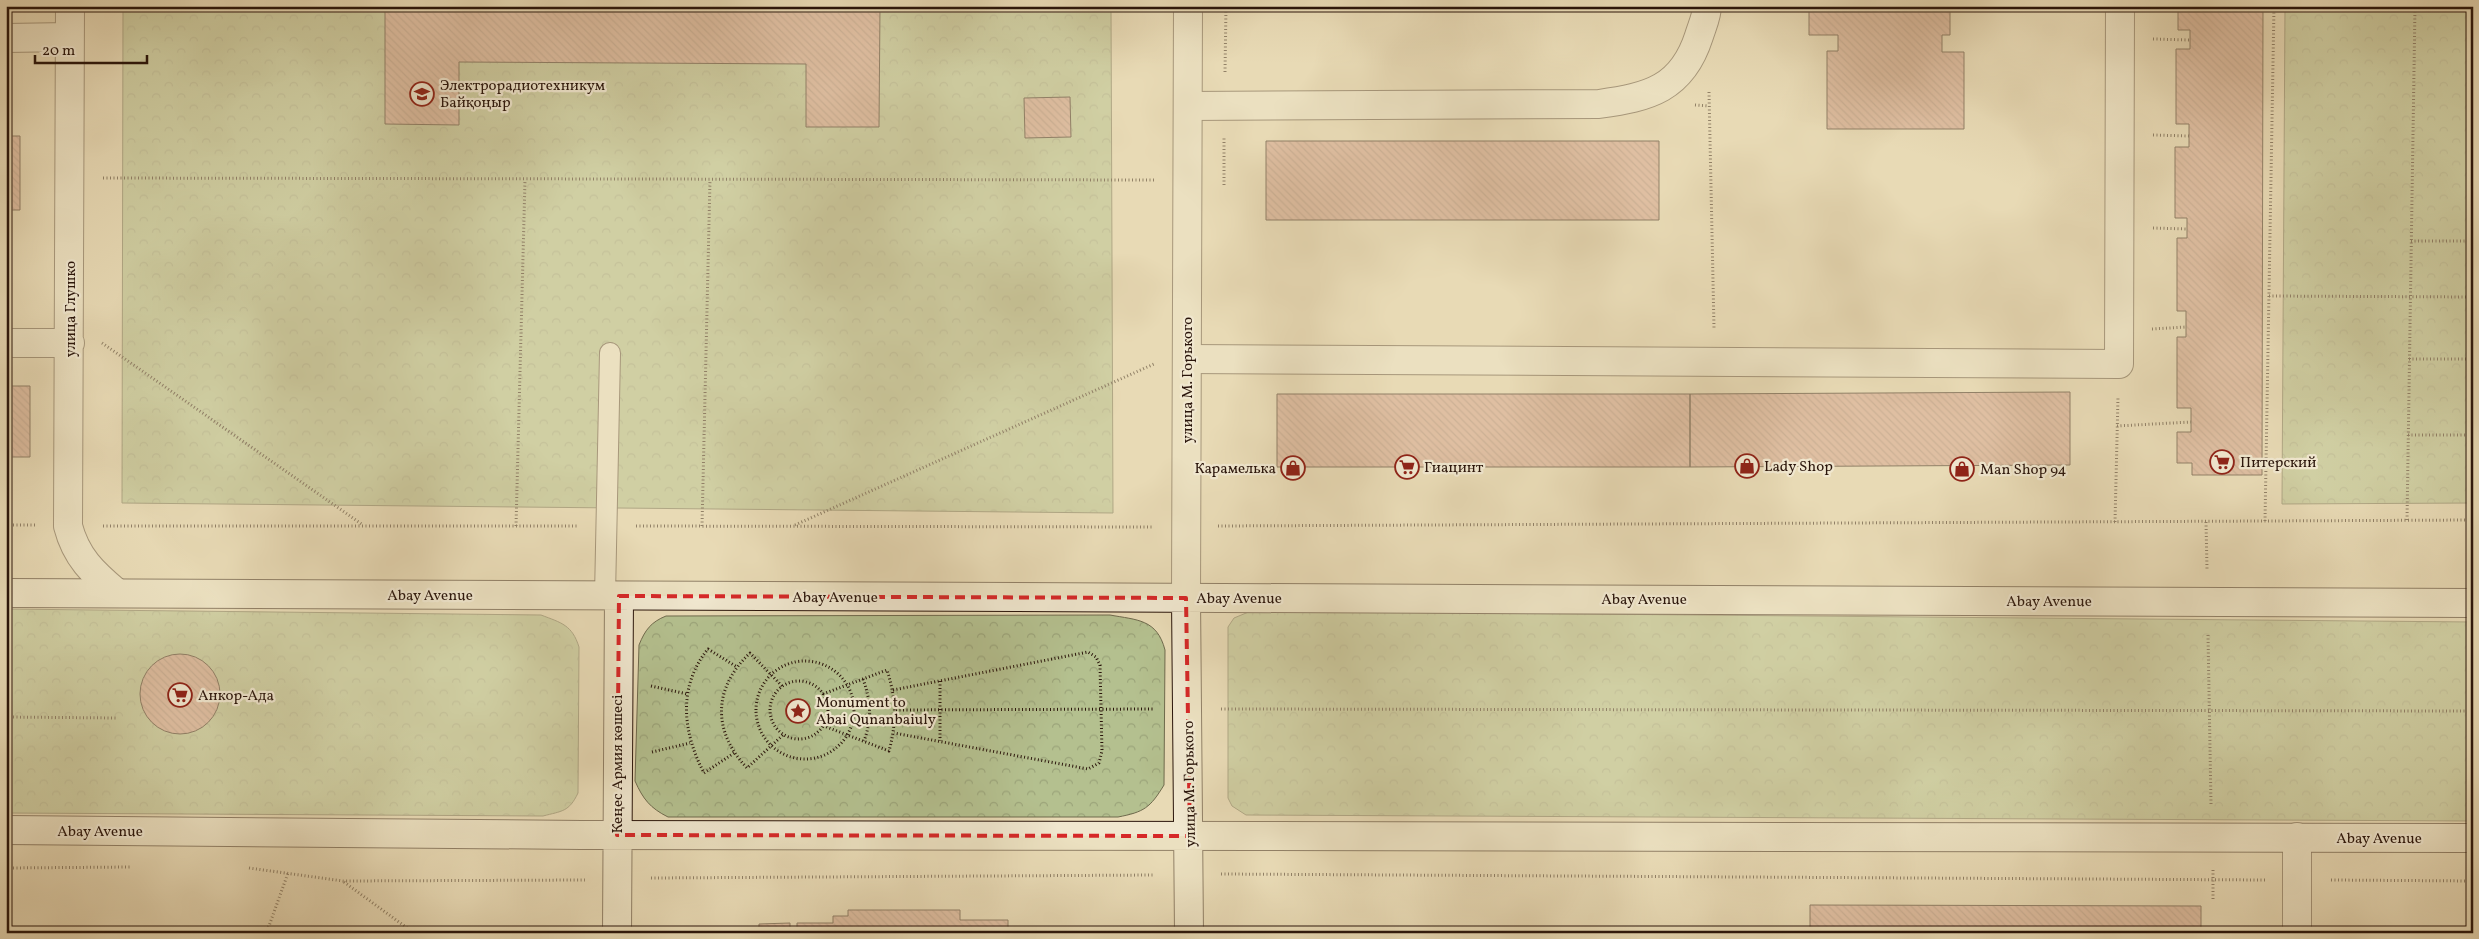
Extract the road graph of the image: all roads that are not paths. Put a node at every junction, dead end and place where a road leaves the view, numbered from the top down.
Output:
1 (70, 6) edge
2 (1188, 6) edge
3 (1707, 6) edge
4 (2120, 6) edge
5 (69, 37) junction
6 (6, 38) edge
7 (1188, 106) junction
8 (6, 343) edge
9 (70, 344) junction
10 (610, 353) dead end
11 (1188, 359) junction
12 (6, 593) edge
13 (117, 593) junction
14 (612, 596) junction
15 (1186, 598) junction
16 (2473, 603) edge
17 (6, 830) edge
18 (617, 835) junction
19 (1190, 836) junction
20 (2297, 838) junction
21 (2473, 838) edge
22 (616, 933) edge
23 (1189, 933) edge
24 (2297, 933) edge

1 - 5 main road, улица Глушко
2 - 7 main road, улица М. Горького
3 - 7 main road
4 - 11 main road
5 - 6 main road
5 - 9 main road, улица Глушко
7 - 11 main road, улица М. Горького
8 - 9 main road
9 - 13 main road, улица Глушко
10 - 14 lane
11 - 15 main road, улица М. Горького
12 - 13 main road, Abay Avenue
13 - 14 main road, Abay Avenue
14 - 15 main road, Abay Avenue
14 - 18 main road, Кеңес Армия көшесі
15 - 16 main road, Abay Avenue
15 - 19 main road, улица М. Горького
17 - 18 main road, Abay Avenue
18 - 19 main road, Abay Avenue
18 - 22 main road, Кеңес Армия көшесі
19 - 20 main road, Abay Avenue
19 - 23 main road, улица М. Горького
20 - 21 main road, Abay Avenue
20 - 24 main road

